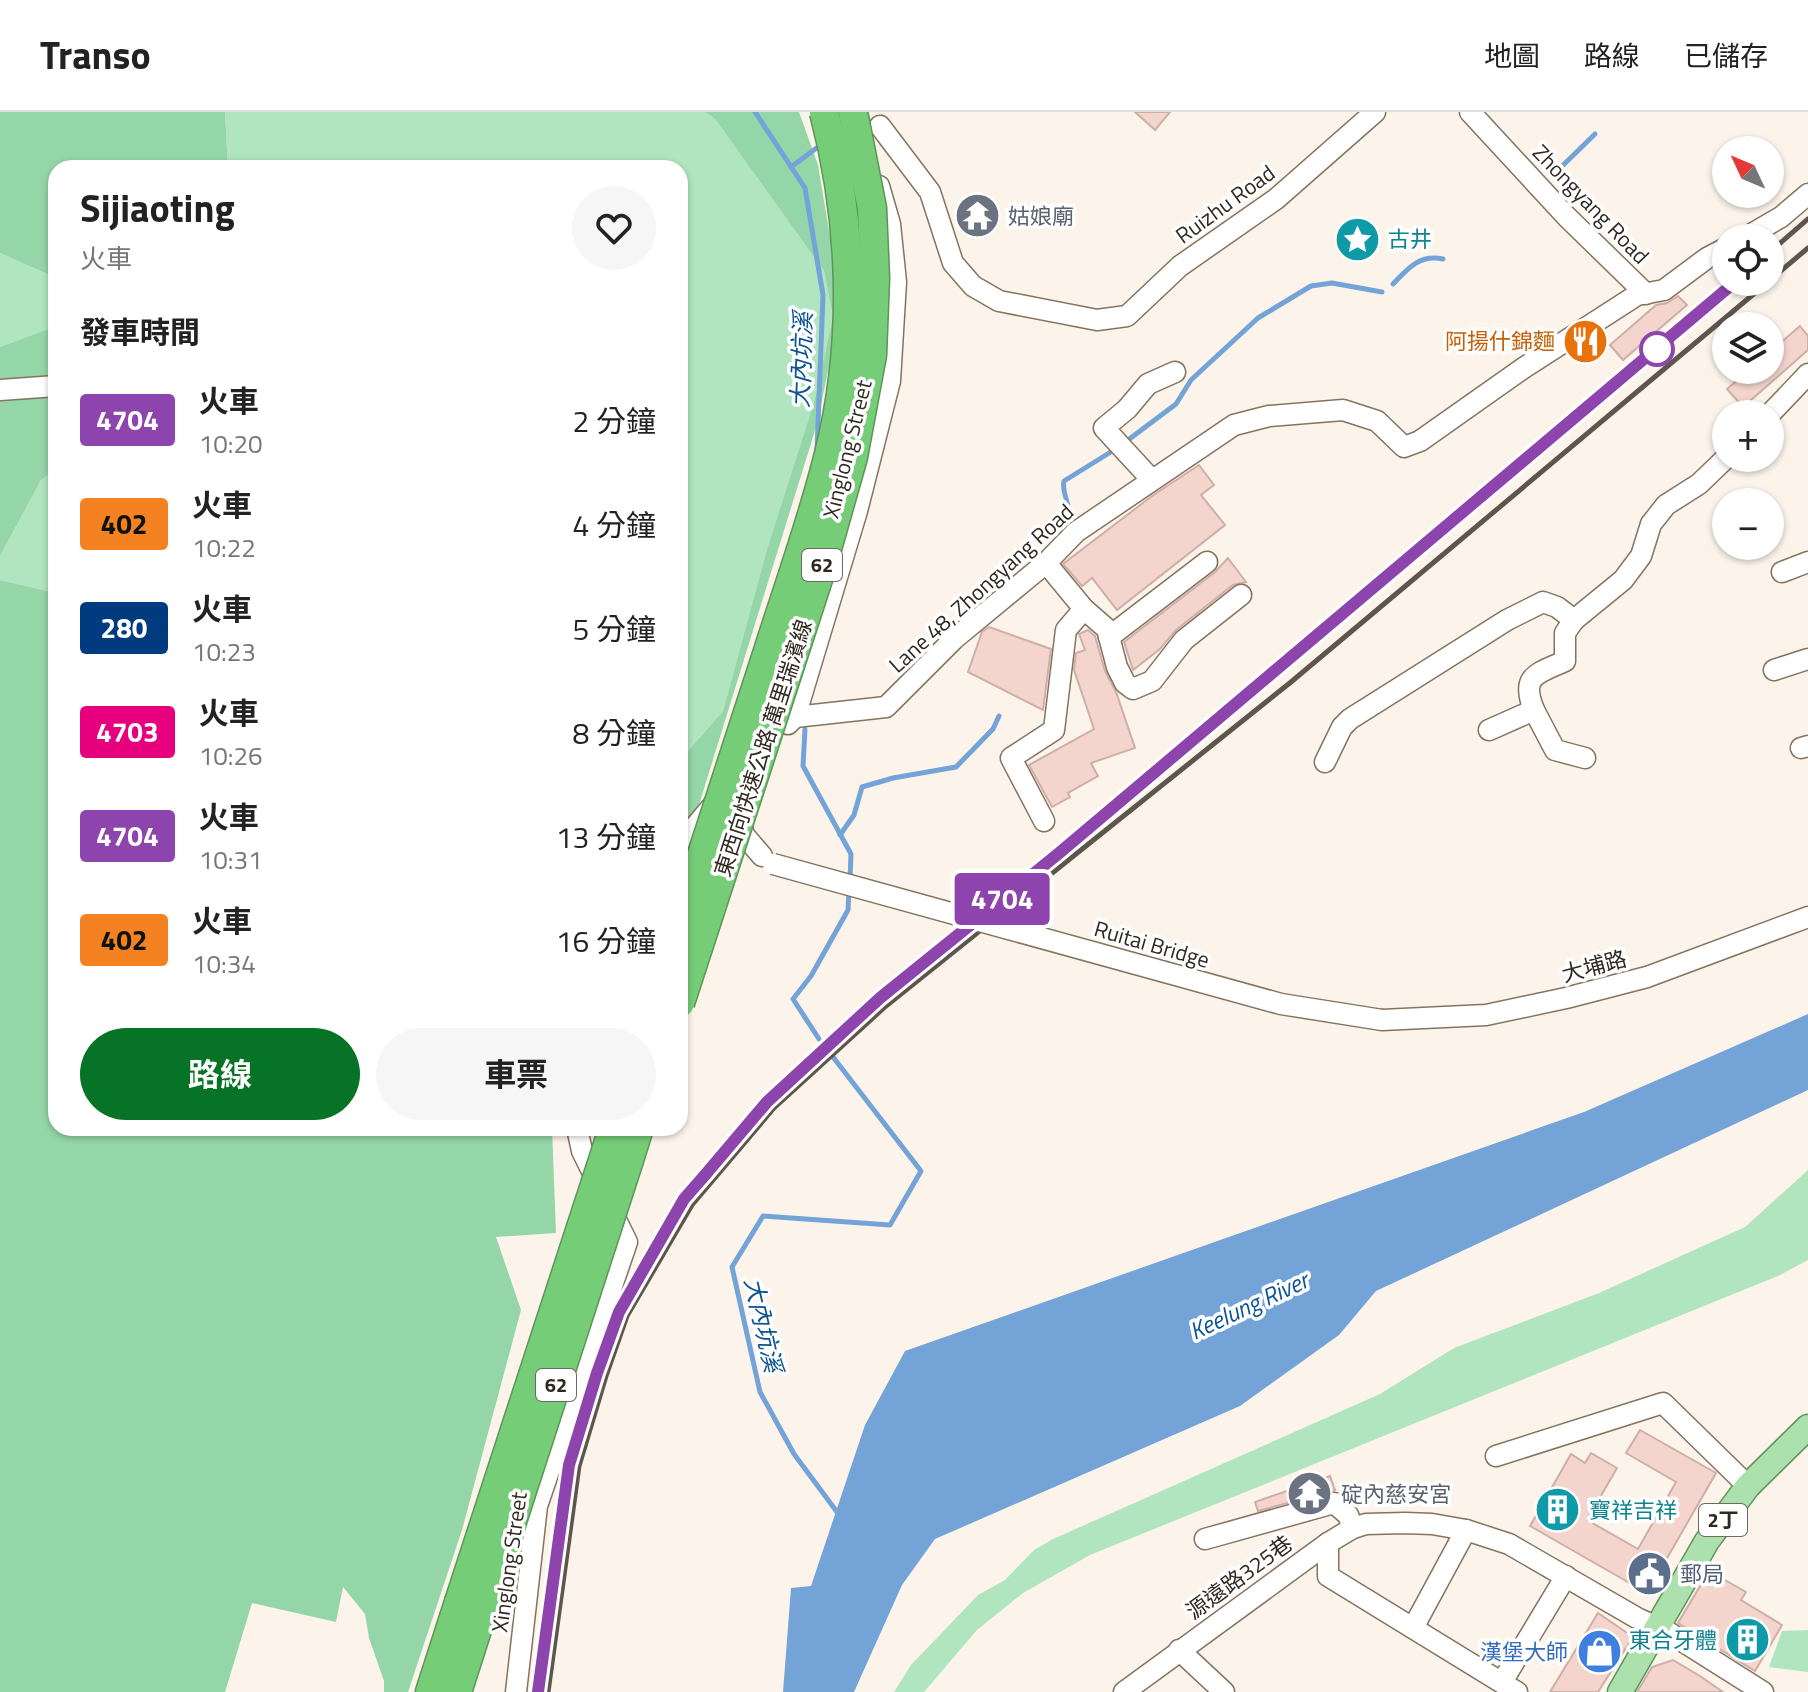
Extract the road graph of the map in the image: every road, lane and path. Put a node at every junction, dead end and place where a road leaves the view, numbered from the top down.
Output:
1 (824, 112) edge
2 (1375, 112) edge
3 (1470, 112) edge
4 (857, 114) edge
5 (880, 126) dead end
6 (1808, 194) edge
7 (1769, 224) edge
8 (1712, 255) edge
9 (1646, 294) junction
10 (1175, 372) dead end
11 (1808, 374) edge
12 (48, 387) edge
13 (0, 390) edge
14 (1783, 400) edge
15 (1712, 471) edge
16 (1151, 479) junction
17 (1207, 562) dead end
18 (1808, 562) edge
19 (1046, 563) junction
20 (1782, 572) dead end
21 (1241, 595) dead end
22 (1084, 609) junction
23 (1574, 620) junction
24 (1109, 637) junction
25 (1808, 659) edge
26 (1774, 670) dead end
27 (1534, 710) junction
28 (795, 717) junction
29 (1489, 730) dead end
30 (1585, 758) dead end
31 (1325, 762) dead end
32 (741, 772) junction
33 (1044, 821) dead end
34 (688, 832) edge
35 (688, 838) edge
36 (768, 860) junction
37 (688, 897) edge
38 (1808, 917) edge
39 (688, 978) edge
40 (1382, 1020) joint
41 (579, 1136) edge
42 (616, 1146) edge
43 (1808, 1427) edge
44 (1496, 1456) dead end
45 (1748, 1486) junction
46 (1353, 1528) junction
47 (1466, 1530) junction
48 (1205, 1539) dead end
49 (1328, 1543) junction
50 (1566, 1576) junction
51 (471, 1607) junction
52 (1657, 1627) junction
53 (1413, 1628) junction
54 (1179, 1650) junction
55 (1510, 1687) edge
56 (430, 1692) edge
57 (457, 1692) edge
58 (516, 1692) edge
59 (1124, 1692) edge
60 (1224, 1692) edge
61 (1620, 1692) edge
62 (1763, 1692) edge

1 - 37 highway, 東西向快速公路 萬里瑞濱線 / 62, bridge
2 - 5 street, Ruizhu Road
3 - 9 street, Zhongyang Road
4 - 28 street, Xinglong Street
4 - 39 highway, 東西向快速公路 萬里瑞濱線 / 62, bridge
6 - 7 street
8 - 9 street
9 - 16 street, Lane 48, Zhongyang Road
10 - 16 street
11 - 14 street
12 - 13 street
15 - 23 street
16 - 19 street, Lane 48, Zhongyang Road
17 - 24 street
18 - 20 street
19 - 22 street
19 - 28 street, Lane 48, Zhongyang Road
21 - 24 street
22 - 24 street
22 - 33 street
23 - 27 street
23 - 31 street
25 - 26 street
27 - 29 street
27 - 30 street
28 - 32 street, Xinglong Street
32 - 34 street, Xinglong Street
32 - 36 street
35 - 36 street
36 - 40 street, Ruitai Bridge, bridge
38 - 40 street, 大埔路
41 - 58 street, Xinglong Street
42 - 51 highway, 62, bridge
43 - 45 main road, 2丁
44 - 45 street
45 - 52 main road, 2丁
46 - 47 street, 源遠路325巷
46 - 48 street
46 - 49 street, 源遠路325巷
47 - 50 street, 源遠路325巷
47 - 53 street
49 - 53 street, 源遠路325巷
49 - 54 street, 源遠路325巷
50 - 52 street, 源遠路325巷
50 - 55 street
51 - 56 highway, 62
51 - 57 highway, 62
52 - 61 main road, 2丁
52 - 62 street, 源遠路325巷
53 - 55 street, 源遠路325巷
54 - 59 street, 源遠路325巷
54 - 60 street

